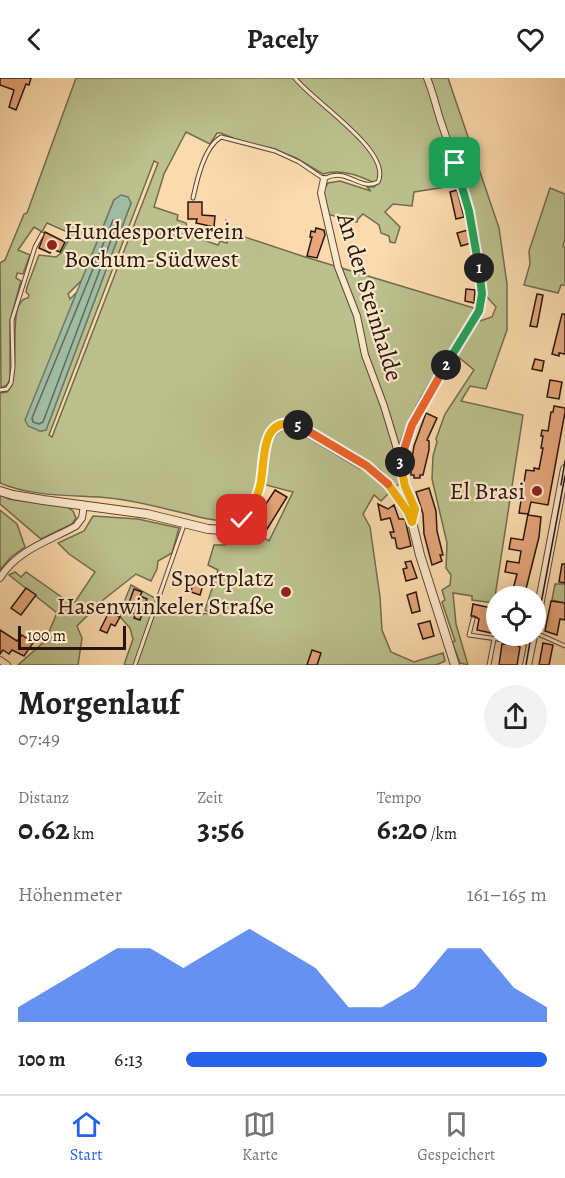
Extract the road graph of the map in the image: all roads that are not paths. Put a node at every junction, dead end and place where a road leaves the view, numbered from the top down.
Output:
1 (296, 78) edge
2 (427, 78) edge
3 (324, 179) junction
4 (193, 198) dead end
5 (42, 234) dead end
6 (0, 390) edge
7 (400, 460) junction
8 (565, 469) edge
9 (0, 490) edge
10 (84, 506) junction
11 (561, 507) edge
12 (412, 522) junction
13 (184, 523) junction
14 (0, 578) edge
15 (544, 586) edge
16 (473, 619) dead end
17 (486, 638) edge
18 (546, 641) edge
19 (493, 646) edge
20 (531, 646) edge
21 (565, 646) edge
22 (0, 660) edge
23 (7, 665) edge
24 (135, 665) edge
25 (455, 665) edge
26 (489, 665) edge
27 (527, 665) edge

1 - 3 lane, An der Steinhalde
2 - 7 street
3 - 4 lane
3 - 7 street, An der Steinhalde
5 - 6 lane
7 - 12 street, An der Steinhalde
8 - 11 street
9 - 10 street
10 - 13 street
10 - 14 street
11 - 15 street
12 - 13 street
12 - 25 street
13 - 24 lane
16 - 17 lane
18 - 21 lane
19 - 26 lane
20 - 27 street
22 - 23 street

